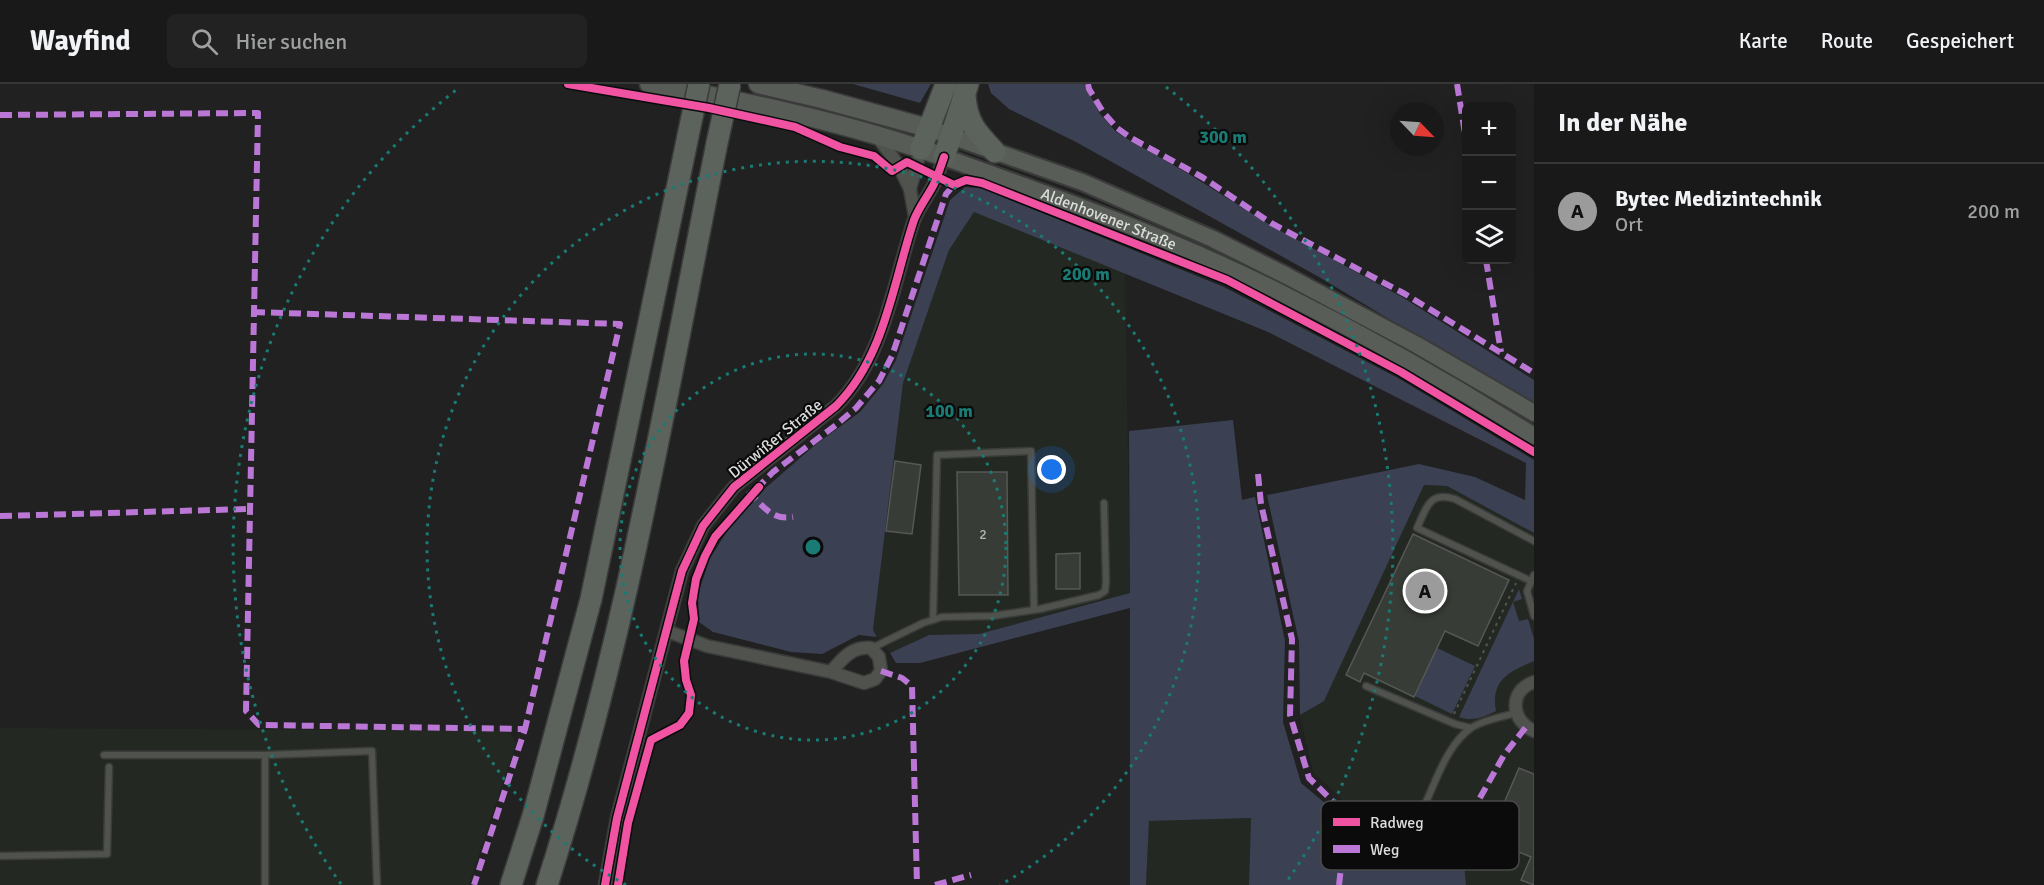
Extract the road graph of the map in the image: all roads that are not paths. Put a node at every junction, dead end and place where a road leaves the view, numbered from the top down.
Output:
1 (649, 84) edge
2 (699, 84) edge
3 (730, 84) edge
4 (758, 84) edge
5 (960, 87) edge
6 (928, 128) junction
7 (877, 135) junction
8 (950, 136) junction
9 (921, 149) junction
10 (995, 152) junction
11 (944, 158) junction
12 (910, 189) junction
13 (915, 217) junction
14 (1534, 413) edge
15 (1534, 436) edge
16 (1104, 503) dead end
17 (1534, 541) edge
18 (1533, 578) edge
19 (1034, 610) junction
20 (1534, 616) edge
21 (933, 620) junction
22 (666, 631) junction
23 (871, 648) junction
24 (831, 672) junction
25 (1534, 682) edge
26 (1366, 686) dead end
27 (1516, 713) junction
28 (1471, 728) junction
29 (1534, 731) edge
30 (104, 755) dead end
31 (265, 755) junction
32 (109, 767) dead end
33 (1426, 801) edge
34 (0, 856) edge
35 (265, 885) edge
36 (376, 885) edge
37 (511, 885) edge
38 (547, 885) edge
39 (605, 885) edge

1 - 7 main road, Aldenhovener Straße
2 - 37 highway, bridge
3 - 38 highway, bridge
4 - 6 main road, Aldenhovener Straße
5 - 6 highway
5 - 8 highway
5 - 10 highway
6 - 8 main road, Aldenhovener Straße
6 - 9 highway
7 - 9 main road, Aldenhovener Straße
7 - 12 street, Dürwißer Straße
8 - 10 main road, Aldenhovener Straße
8 - 11 highway
9 - 11 main road, Aldenhovener Straße
9 - 12 street, Dürwißer Straße
10 - 14 main road, Aldenhovener Straße
11 - 13 street, Dürwißer Straße
11 - 15 main road, Aldenhovener Straße
12 - 13 street, Dürwißer Straße
13 - 22 street, Dürwißer Straße
16 - 19 lane
17 - 18 lane
18 - 20 lane
19 - 21 lane
19 - 21 lane
21 - 23 lane
22 - 24 street
22 - 39 street, Dürwißer Straße
23 - 24 street
23 - 24 street
25 - 27 street
26 - 28 lane
27 - 28 lane
27 - 29 street
28 - 33 lane
30 - 31 lane
31 - 35 lane
31 - 36 lane
32 - 34 lane

